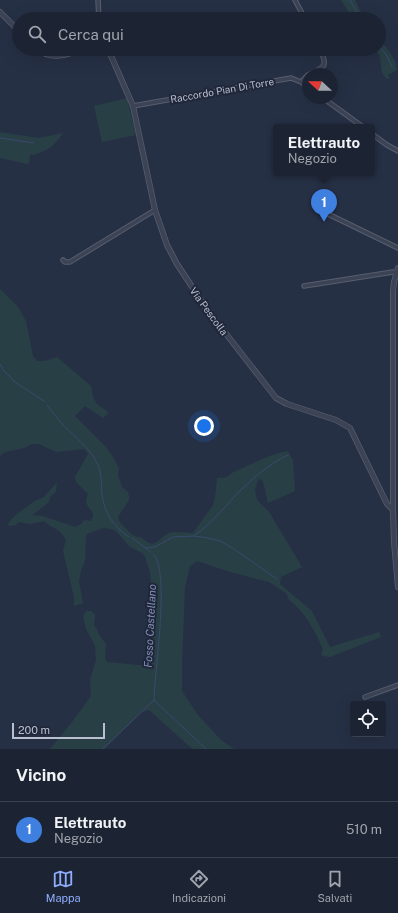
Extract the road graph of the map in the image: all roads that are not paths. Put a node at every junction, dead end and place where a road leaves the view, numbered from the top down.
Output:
1 (98, 0) edge
2 (295, 0) edge
3 (0, 12) edge
4 (99, 12) edge
5 (301, 12) edge
6 (12, 24) edge
7 (111, 56) edge
8 (323, 56) edge
9 (322, 68) edge
10 (301, 82) edge
11 (331, 104) edge
12 (133, 106) junction
13 (359, 124) edge
14 (375, 136) edge
15 (398, 151) edge
16 (155, 210) junction
17 (328, 214) dead end
18 (398, 248) edge
19 (63, 260) dead end
20 (398, 268) edge
21 (396, 273) junction
22 (304, 286) dead end
23 (396, 306) edge
24 (393, 510) junction
25 (398, 587) edge
26 (398, 685) edge
27 (366, 697) dead end

1 - 4 street
2 - 5 street
3 - 6 street
7 - 12 street, Via Pescolla
8 - 9 street
10 - 12 street, Raccordo Pian Di Torre
11 - 13 street
12 - 16 street, Via Pescolla
14 - 15 street
16 - 19 street
16 - 24 street, Via Pescolla
17 - 18 street
20 - 21 street
21 - 22 street
21 - 23 street
23 - 24 street
24 - 25 street
26 - 27 street

